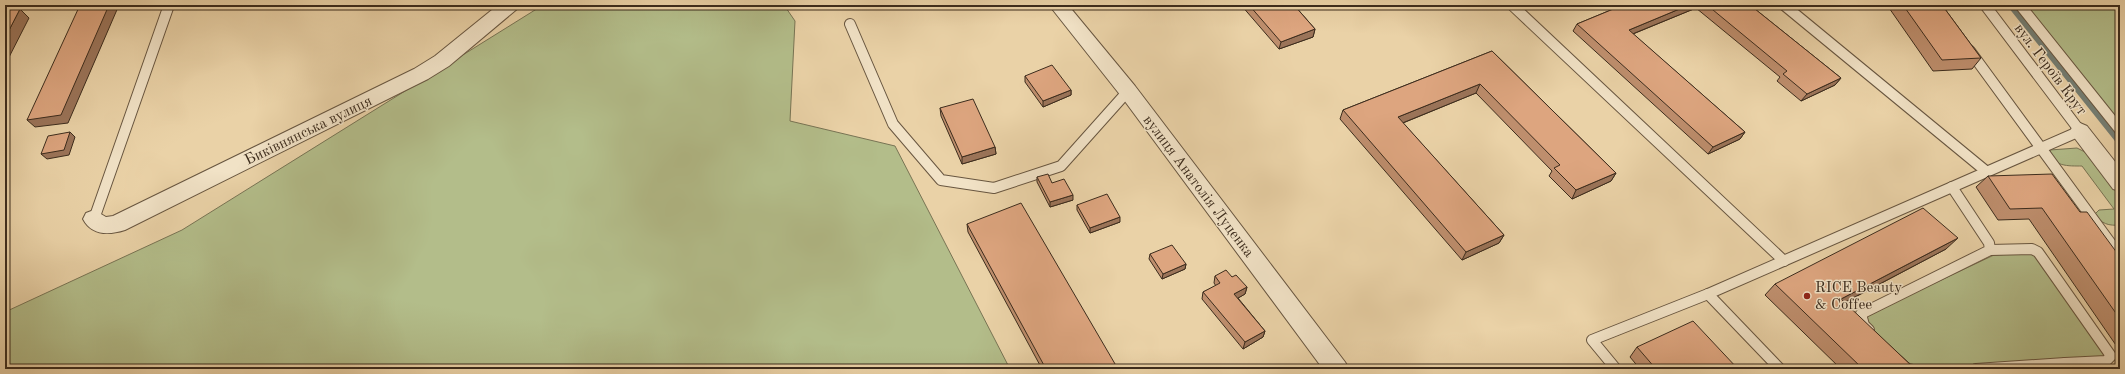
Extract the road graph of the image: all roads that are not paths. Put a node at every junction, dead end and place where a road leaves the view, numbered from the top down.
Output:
1 (169, 5) edge
2 (510, 5) edge
3 (1058, 5) edge
4 (1512, 5) edge
5 (1784, 5) edge
6 (1985, 5) edge
7 (2020, 5) edge
8 (850, 24) dead end
9 (1964, 42) edge
10 (1128, 91) junction
11 (2120, 130) edge
12 (2080, 131) junction
13 (2041, 148) junction
14 (1987, 172) junction
15 (2120, 183) edge
16 (1952, 187) junction
17 (94, 220) joint
18 (1990, 250) junction
19 (2120, 256) edge
20 (1784, 261) junction
21 (1708, 294) junction
22 (1878, 340) edge
23 (2067, 366) edge
24 (1337, 369) edge
25 (1616, 369) edge
26 (1780, 369) edge
27 (1976, 369) edge

1 - 17 lane
2 - 17 street, Биківнянська вулиця
3 - 10 street, вулиця Анатолія Луценка
4 - 20 lane
5 - 14 lane
6 - 12 lane, вул. Героїв Крут
7 - 11 lane
8 - 10 lane
9 - 13 lane
10 - 24 street, вулиця Анатолія Луценка
12 - 13 lane
12 - 15 street
13 - 14 lane
13 - 19 lane
14 - 16 lane
16 - 18 lane
16 - 20 lane
18 - 22 lane
18 - 23 lane
20 - 21 lane
21 - 25 lane
21 - 26 lane
23 - 27 lane

